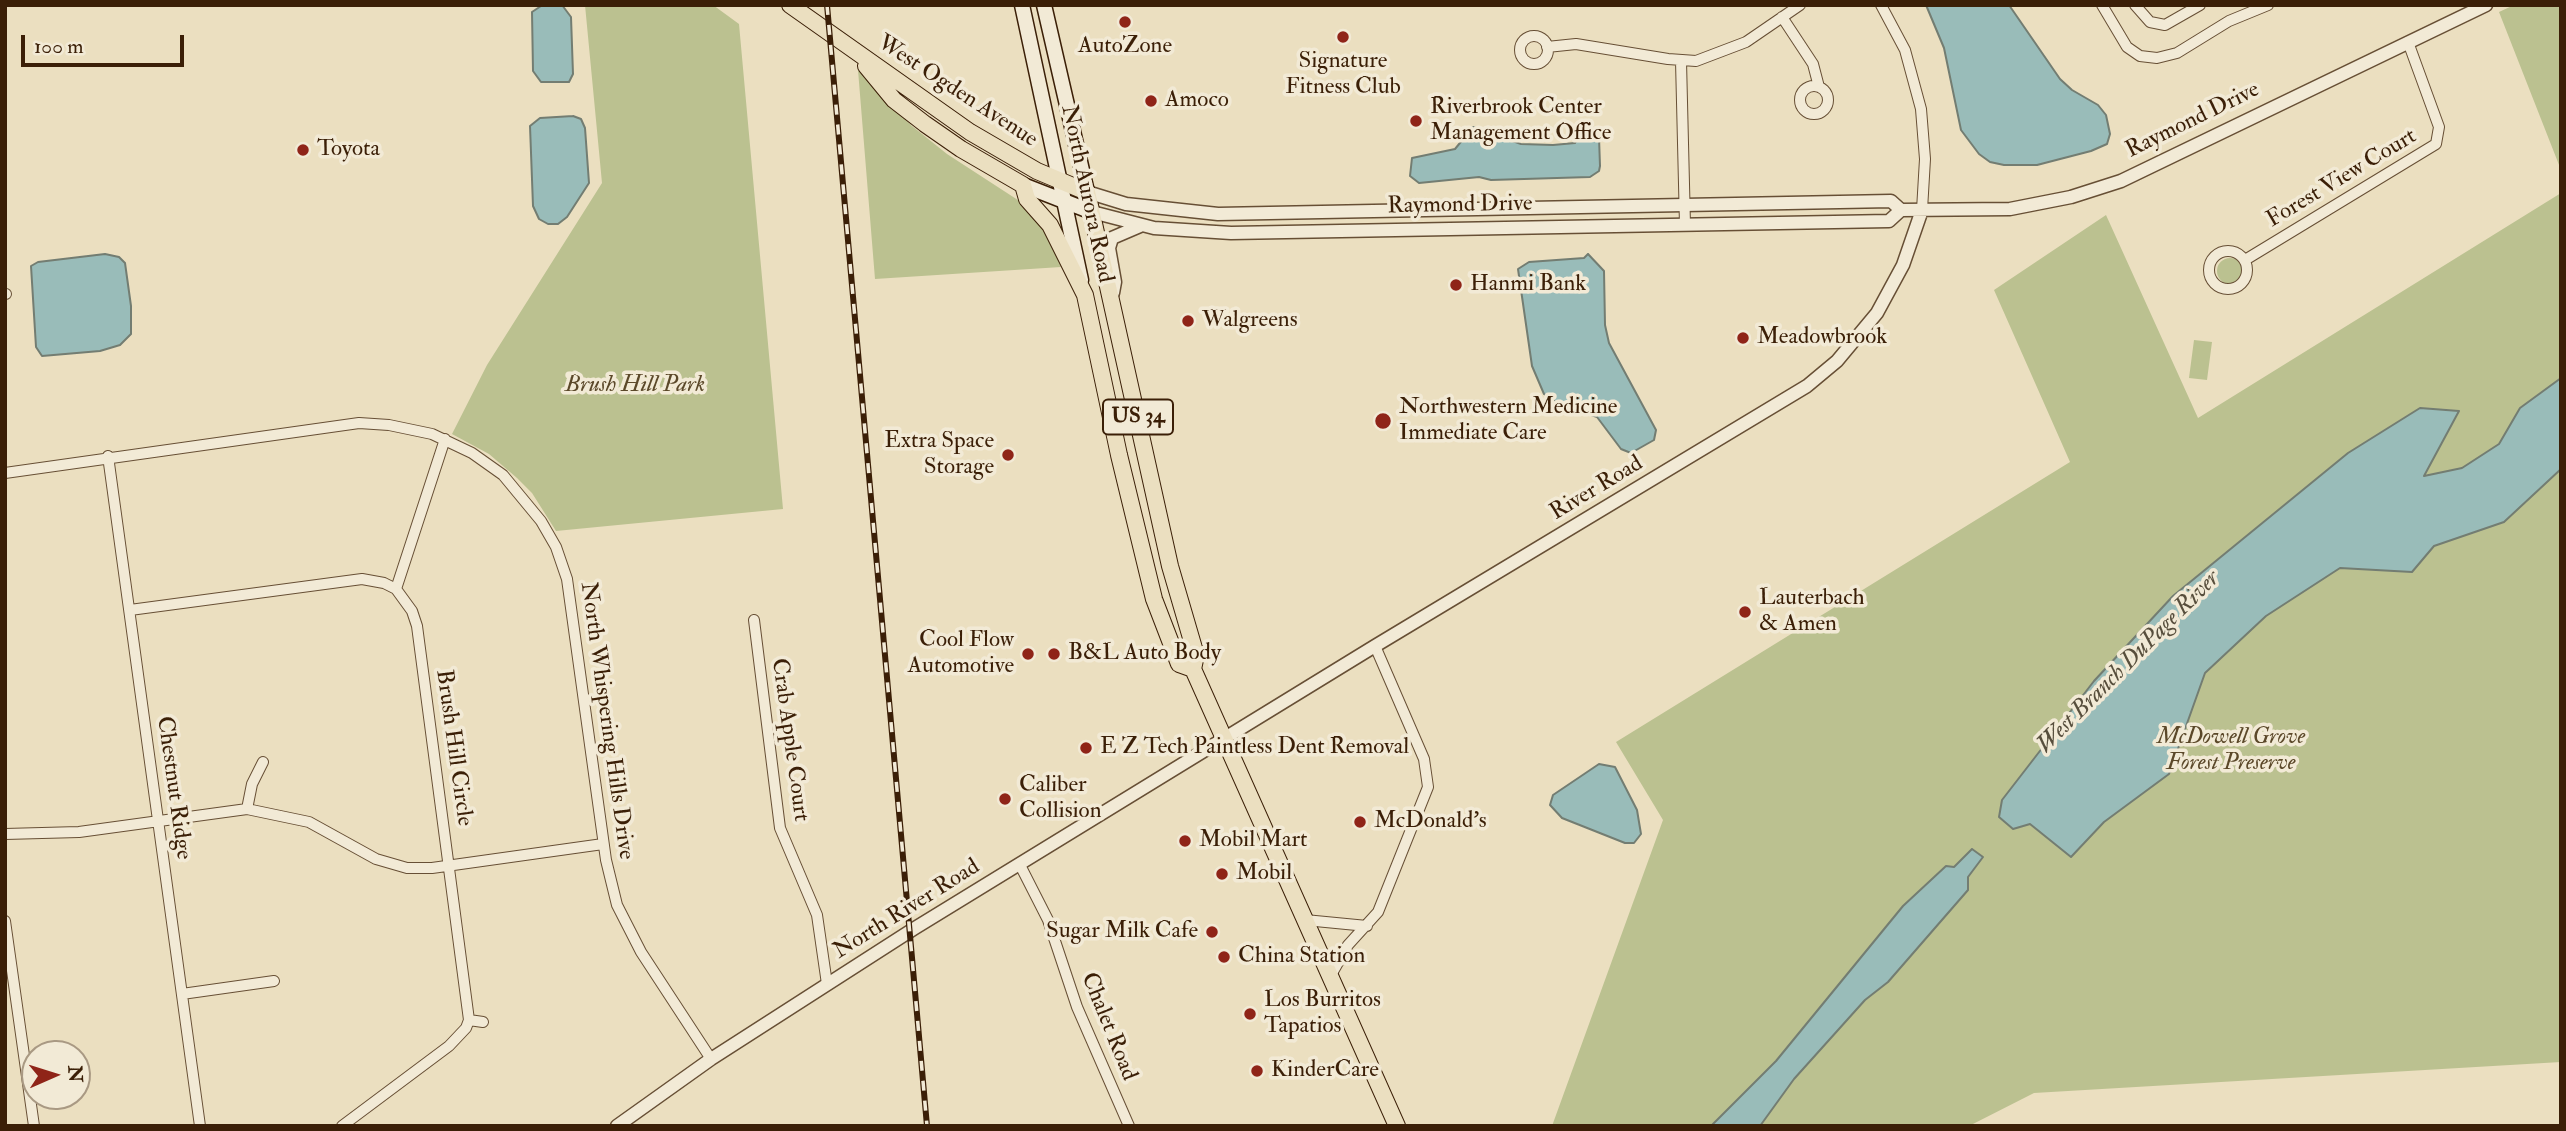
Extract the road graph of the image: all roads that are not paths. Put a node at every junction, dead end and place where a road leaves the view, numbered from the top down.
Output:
1 (790, 5) edge
2 (1022, 5) edge
3 (1044, 5) edge
4 (1800, 5) edge
5 (1881, 5) edge
6 (2102, 5) edge
7 (2135, 5) edge
8 (2200, 5) edge
9 (2268, 5) edge
10 (2486, 5) edge
11 (1782, 17) junction
12 (2408, 42) junction
13 (1547, 47) dead end
14 (853, 51) junction
15 (1681, 61) junction
16 (1819, 87) dead end
17 (1060, 181) junction
18 (1023, 185) junction
19 (1087, 192) junction
20 (1066, 204) junction
21 (1685, 206) junction
22 (1902, 210) junction
23 (1922, 210) junction
24 (1092, 212) junction
25 (1685, 225) junction
26 (1142, 226) junction
27 (2245, 260) junction
28 (1085, 295) junction
29 (1111, 300) junction
30 (445, 439) junction
31 (108, 456) junction
32 (5, 473) edge
33 (396, 589) junction
34 (130, 610) junction
35 (754, 620) dead end
36 (1375, 646) junction
37 (1193, 669) junction
38 (1225, 739) junction
39 (263, 762) dead end
40 (247, 809) junction
41 (158, 820) junction
42 (5, 834) edge
43 (603, 844) junction
44 (1020, 865) junction
45 (449, 866) junction
46 (1305, 920) junction
47 (5, 921) edge
48 (1367, 926) junction
49 (1331, 975) junction
50 (274, 981) dead end
51 (827, 984) junction
52 (182, 994) junction
53 (469, 1020) junction
54 (483, 1022) dead end
55 (710, 1059) junction
56 (34, 1126) edge
57 (200, 1126) edge
58 (342, 1126) edge
59 (617, 1126) edge
60 (1129, 1126) edge
61 (1397, 1126) edge

1 - 14 main road, West Ogden Avenue
2 - 17 main road, North Aurora Road
3 - 19 main road, North Aurora Road
4 - 11 street
5 - 23 street
6 - 9 street
7 - 8 street
10 - 12 street, Raymond Drive
11 - 15 street
11 - 16 street
12 - 23 street, Raymond Drive
12 - 27 street, Forest View Court
13 - 15 street
14 - 17 main road, West Ogden Avenue
14 - 18 main road, West Ogden Avenue
15 - 21 street
17 - 19 main road, West Ogden Avenue
17 - 20 main road, North Aurora Road
18 - 20 main road, Raymond Drive
18 - 28 main road, West Ogden Avenue
19 - 21 street, Raymond Drive
19 - 24 main road, US 34
20 - 24 main road, Raymond Drive
20 - 28 main road, North Aurora Road
21 - 22 street, Raymond Drive
21 - 25 street
22 - 23 street, Raymond Drive
22 - 25 street, Raymond Drive
23 - 36 street, River Road
24 - 26 street, Raymond Drive
24 - 29 main road, US 34
25 - 26 street, Raymond Drive
26 - 29 street
27 - 27 street
28 - 37 main road, North Aurora Road / US 34
29 - 37 main road, US 34
30 - 31 street, North Whispering Hills Drive
30 - 33 street
30 - 43 street, North Whispering Hills Drive
31 - 32 street, North Whispering Hills Drive
31 - 34 street, Chestnut Ridge
33 - 34 street
33 - 45 street, Brush Hill Circle
34 - 41 street, Chestnut Ridge
35 - 51 street, Crab Apple Court
36 - 38 street, River Road
36 - 48 street
37 - 38 main road, US 34
38 - 44 street, North River Road
38 - 46 main road, US 34
39 - 40 street
40 - 41 street
40 - 45 street
41 - 42 street
41 - 52 street, Chestnut Ridge
43 - 45 street
43 - 55 street, North Whispering Hills Drive
44 - 51 street, North River Road
44 - 60 street, Chalet Road
45 - 53 street, Brush Hill Circle
46 - 48 street
46 - 49 main road, US 34
47 - 56 street
48 - 49 street
49 - 61 main road, US 34
50 - 52 street
51 - 55 street, North River Road
52 - 57 street, Chestnut Ridge
53 - 54 street
53 - 58 street
55 - 59 street, North River Road

